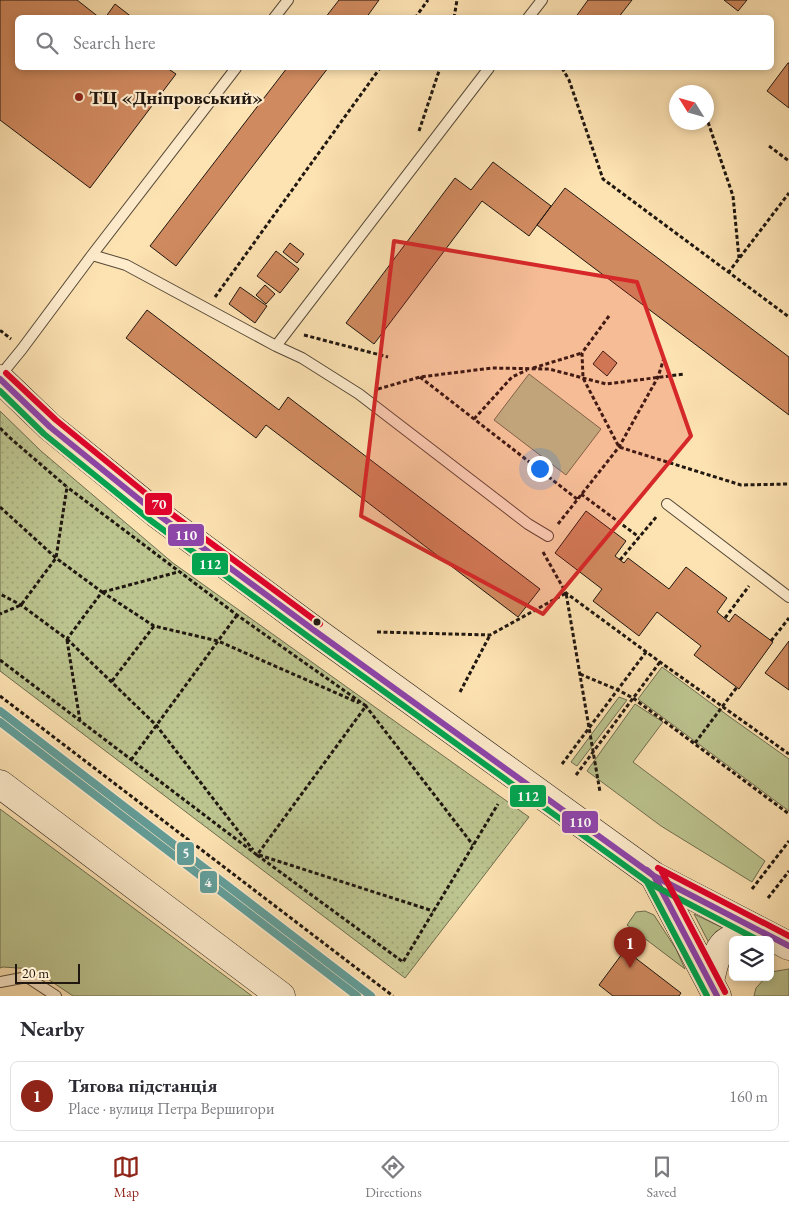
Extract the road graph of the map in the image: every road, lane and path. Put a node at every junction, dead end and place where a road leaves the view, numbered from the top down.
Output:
1 (288, 0) edge
2 (428, 0) edge
3 (456, 0) edge
4 (542, 0) edge
5 (276, 15) edge
6 (418, 15) edge
7 (454, 15) edge
8 (530, 15) edge
9 (234, 70) edge
10 (379, 70) edge
11 (439, 70) edge
12 (487, 70) edge
13 (563, 70) edge
14 (711, 130) edge
15 (419, 132) dead end
16 (770, 146) dead end
17 (789, 161) edge
18 (789, 194) edge
19 (92, 255) junction
20 (739, 258) junction
21 (728, 273) junction
22 (207, 308) junction
23 (609, 316) dead end
24 (789, 317) edge
25 (287, 331) junction
26 (276, 346) junction
27 (582, 353) junction
28 (388, 357) dead end
29 (664, 358) dead end
30 (529, 369) junction
31 (685, 374) dead end
32 (0, 377) edge
33 (420, 377) junction
34 (658, 377) junction
35 (583, 378) junction
36 (359, 394) junction
37 (474, 419) junction
38 (0, 428) edge
39 (618, 447) junction
40 (789, 484) edge
41 (67, 487) junction
42 (581, 494) junction
43 (578, 499) junction
44 (667, 504) joint
45 (0, 507) edge
46 (528, 524) junction
47 (548, 536) joint
48 (639, 537) junction
49 (56, 558) junction
50 (620, 560) dead end
51 (178, 572) junction
52 (759, 574) junction
53 (102, 592) junction
54 (566, 593) junction
55 (0, 594) edge
56 (789, 596) edge
57 (21, 606) junction
58 (0, 614) edge
59 (237, 615) junction
60 (725, 618) dead end
61 (789, 618) edge
62 (154, 626) junction
63 (378, 632) dead end
64 (490, 635) junction
65 (67, 639) junction
66 (218, 640) junction
67 (771, 641) dead end
68 (646, 652) junction
69 (0, 660) edge
70 (660, 662) junction
71 (580, 674) junction
72 (112, 681) junction
73 (737, 687) dead end
74 (618, 690) junction
75 (460, 692) dead end
76 (0, 696) edge
77 (633, 698) junction
78 (366, 706) junction
79 (722, 706) junction
80 (80, 721) junction
81 (156, 725) junction
82 (589, 729) junction
83 (694, 743) junction
84 (593, 752) junction
85 (789, 754) edge
86 (131, 760) junction
87 (562, 764) dead end
88 (576, 774) dead end
89 (0, 784) edge
90 (600, 792) dead end
91 (498, 804) dead end
92 (789, 814) edge
93 (789, 840) edge
94 (473, 845) junction
95 (256, 854) junction
96 (789, 871) edge
97 (654, 876) junction
98 (752, 889) dead end
99 (768, 898) dead end
100 (433, 911) junction
101 (760, 931) junction
102 (789, 946) edge
103 (0, 982) edge
104 (714, 989) edge
105 (56, 996) edge
106 (281, 996) edge
107 (392, 996) edge

1 - 5 lane
2 - 6 path
3 - 7 path
4 - 8 lane
9 - 19 lane
10 - 22 path
11 - 15 path
12 - 25 lane
13 - 21 path
14 - 20 path
16 - 17 path
18 - 20 path
19 - 22 lane
19 - 32 lane
20 - 21 path
21 - 24 path
22 - 26 lane
23 - 27 path
25 - 26 lane
25 - 28 path
26 - 36 lane
27 - 30 path
27 - 35 path
29 - 34 path
30 - 33 path
30 - 35 path
30 - 37 path
31 - 34 path
32 - 97 main road
33 - 36 path
33 - 37 path
34 - 35 path
34 - 39 path
35 - 39 path
36 - 46 lane
37 - 43 path
38 - 41 path
39 - 40 path
39 - 42 path
41 - 49 path
41 - 51 path
42 - 43 path
42 - 48 path
43 - 47 path
44 - 48 path
44 - 52 lane
45 - 49 path
46 - 47 lane
46 - 54 path
48 - 50 path
49 - 53 path
49 - 57 path
51 - 53 path
51 - 59 path
52 - 56 lane
52 - 60 path
53 - 62 path
53 - 65 path
54 - 64 path
54 - 68 path
54 - 71 path
55 - 57 path
57 - 58 path
57 - 65 path
59 - 66 path
59 - 78 path
61 - 67 path
62 - 66 path
62 - 72 path
63 - 64 path
64 - 75 path
65 - 72 path
65 - 80 path
66 - 78 path
66 - 81 path
68 - 70 path
68 - 74 path
69 - 80 path
70 - 77 path
70 - 79 path
71 - 74 path
71 - 82 path
72 - 81 path
73 - 79 path
74 - 77 path
74 - 82 path
76 - 107 path
77 - 83 path
77 - 84 path
78 - 94 path
78 - 95 path
79 - 83 path
79 - 85 path
80 - 86 path
81 - 86 path
81 - 95 path
82 - 84 path
82 - 87 path
83 - 92 path
84 - 88 path
84 - 90 path
86 - 95 path
89 - 106 main road
91 - 94 path
93 - 98 path
94 - 100 path
95 - 100 path
95 - 100 path
96 - 99 path
97 - 101 main road
97 - 104 main road
101 - 102 main road
101 - 104 main road
103 - 105 lane

